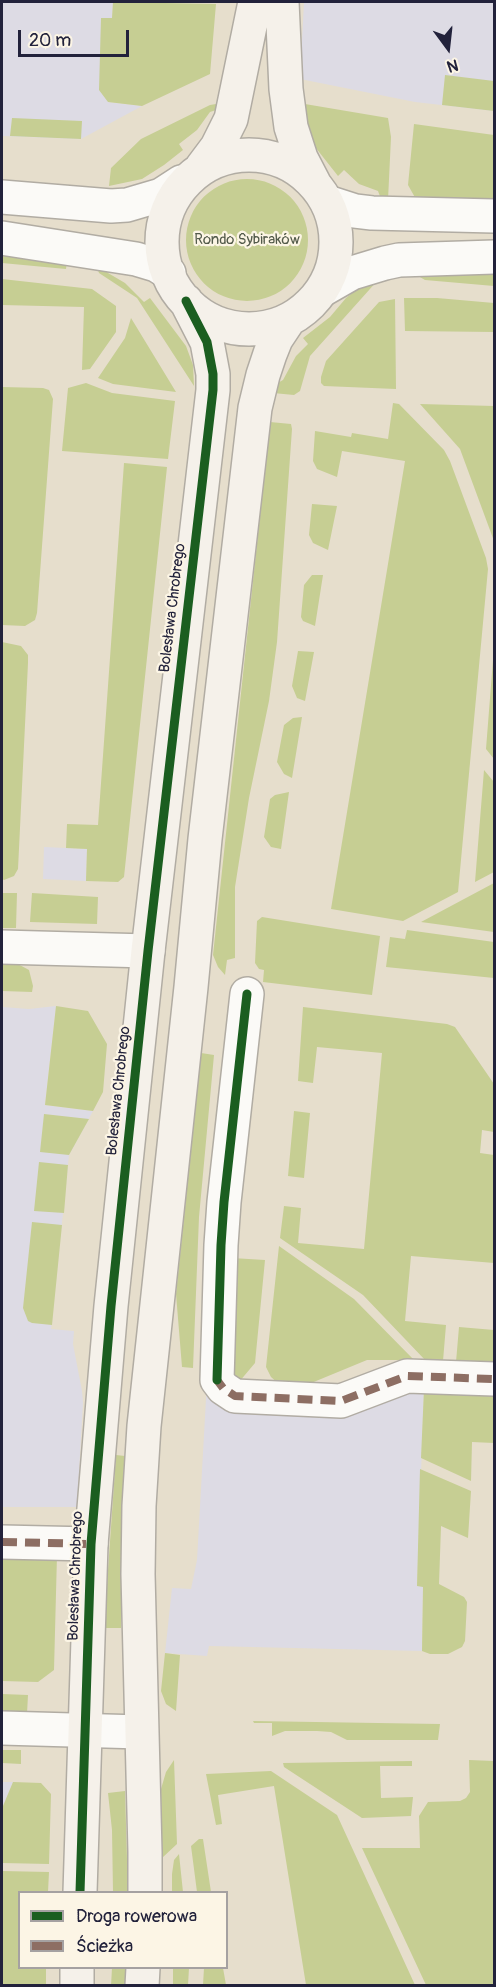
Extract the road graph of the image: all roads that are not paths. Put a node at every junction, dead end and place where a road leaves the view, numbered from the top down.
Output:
1 (255, 2) edge
2 (282, 2) edge
3 (192, 174) junction
4 (321, 193) junction
5 (2, 197) edge
6 (495, 216) edge
7 (2, 238) edge
8 (495, 257) edge
9 (170, 273) junction
10 (324, 290) junction
11 (186, 301) junction
12 (288, 321) junction
13 (2, 947) edge
14 (148, 951) junction
15 (247, 994) dead end
16 (495, 1378) edge
17 (2, 1542) edge
18 (91, 1544) junction
19 (2, 1728) edge
20 (84, 1731) junction
21 (141, 1732) junction
22 (80, 1891) edge
23 (145, 1891) edge
24 (77, 1969) edge
25 (143, 1969) edge
26 (77, 1986) edge
27 (142, 1986) edge

1 - 3 street
2 - 4 street
3 - 4 street
3 - 5 street
3 - 9 street
4 - 6 street
4 - 10 street
7 - 9 street
8 - 10 street
9 - 11 street
10 - 12 street
11 - 12 street
11 - 14 street, Bolesława Chrobrego
12 - 21 street
13 - 14 street
14 - 18 street, Bolesława Chrobrego
15 - 16 street
17 - 18 street
18 - 20 street, Bolesława Chrobrego
19 - 20 street
20 - 21 street
20 - 22 street, Bolesława Chrobrego
21 - 23 street
24 - 26 street
25 - 27 street

